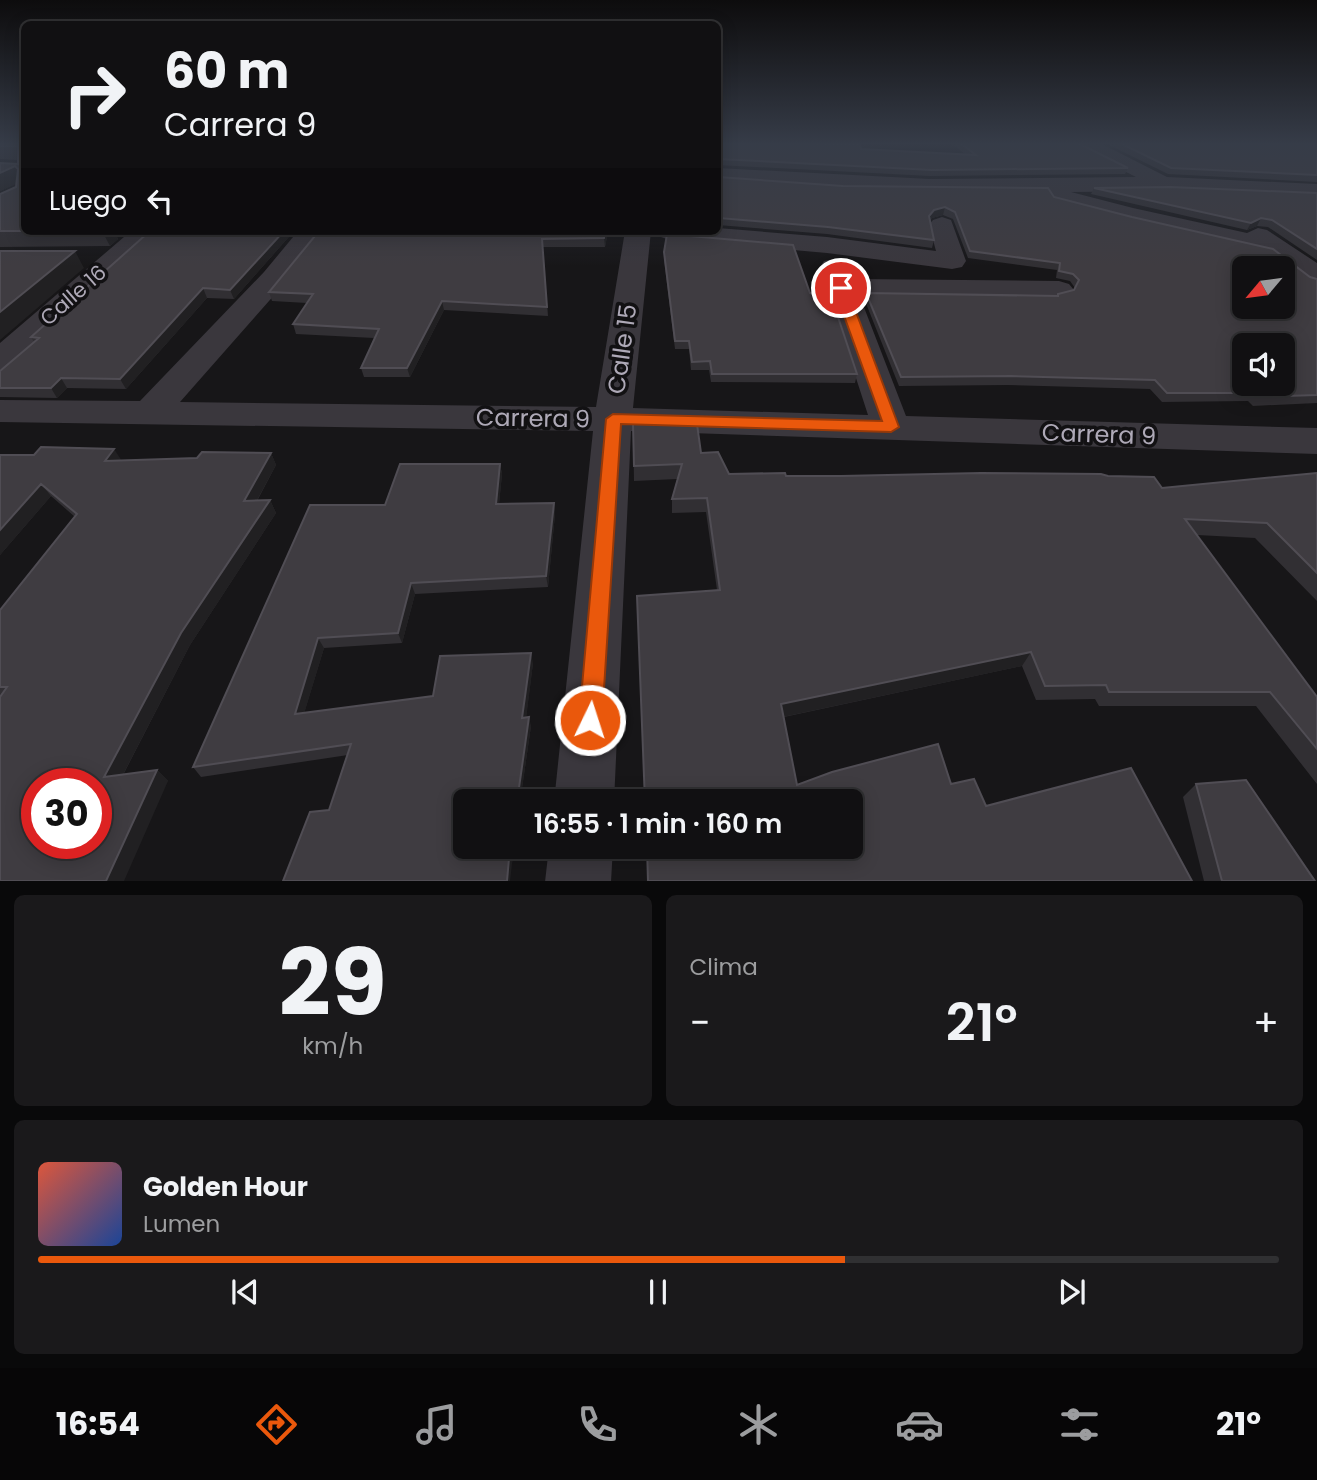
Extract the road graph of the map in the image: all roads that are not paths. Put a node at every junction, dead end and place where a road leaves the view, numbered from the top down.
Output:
1 (879, 184) edge
2 (983, 184) edge
3 (1018, 184) edge
4 (1167, 184) edge
5 (1169, 184) edge
6 (1317, 191) edge
7 (942, 225) dead end
8 (142, 235) edge
9 (309, 235) edge
10 (637, 235) edge
11 (713, 235) edge
12 (827, 245) junction
13 (1279, 248) junction
14 (78, 257) dead end
15 (117, 257) junction
16 (1317, 277) edge
17 (841, 288) junction
18 (1059, 290) dead end
19 (0, 359) edge
20 (0, 411) edge
21 (150, 413) junction
22 (613, 419) junction
23 (891, 427) junction
24 (1317, 441) edge
25 (585, 789) edge
26 (580, 859) edge
27 (578, 881) edge

1 - 2 street
3 - 13 street
4 - 13 street
5 - 6 street
7 - 12 street
8 - 15 street, Calle 16
9 - 21 street
10 - 22 street, Calle 15
11 - 12 street
12 - 17 street
13 - 16 street
14 - 15 street
15 - 19 street, Calle 16
17 - 18 street
17 - 23 street
20 - 21 street, Carrera 9
21 - 22 street, Carrera 9
22 - 23 street, Carrera 9
22 - 25 street, Calle 15
23 - 24 street, Carrera 9
26 - 27 street

